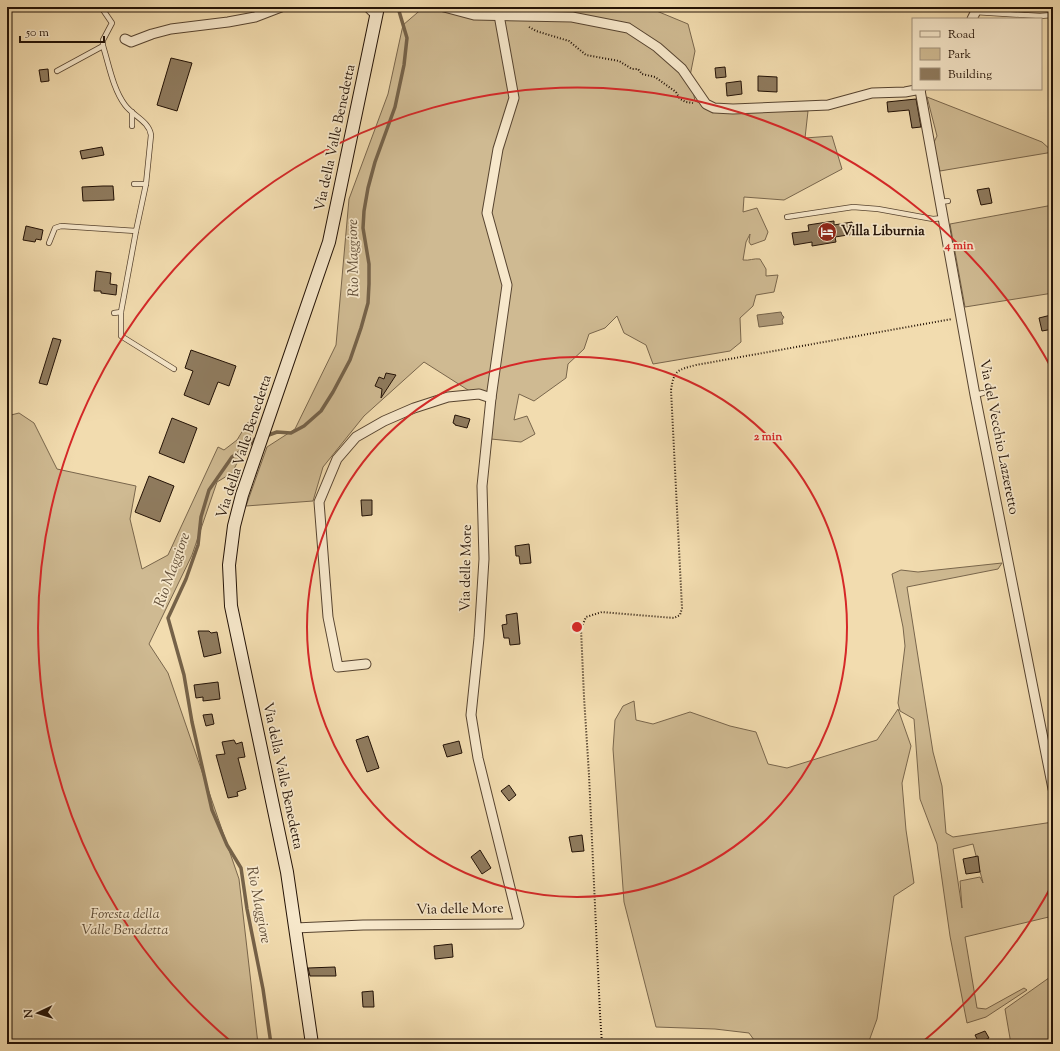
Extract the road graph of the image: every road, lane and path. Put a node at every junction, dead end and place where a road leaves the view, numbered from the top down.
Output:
1 (102, 7) edge
2 (281, 7) edge
3 (444, 7) edge
4 (374, 10) edge
5 (975, 13) edge
6 (500, 15) junction
7 (1053, 15) edge
8 (525, 23) dead end
9 (125, 39) dead end
10 (103, 46) junction
11 (57, 71) dead end
12 (915, 90) edge
13 (920, 90) edge
14 (700, 103) dead end
15 (132, 112) junction
16 (132, 126) dead end
17 (134, 184) dead end
18 (146, 184) junction
19 (787, 217) dead end
20 (943, 218) junction
21 (136, 232) junction
22 (49, 243) dead end
23 (121, 312) junction
24 (114, 313) dead end
25 (961, 318) junction
26 (174, 369) dead end
27 (491, 398) junction
28 (366, 664) dead end
29 (1053, 789) edge
30 (295, 928) junction
31 (312, 1044) edge
32 (602, 1044) edge

1 - 10 lane
2 - 9 street
3 - 6 street
4 - 30 main road, Via della Valle Benedetta
5 - 7 lane
6 - 12 street
6 - 27 street
8 - 14 path
10 - 11 lane
10 - 15 lane
13 - 20 street, Via del Vecchio Lazzeretto
15 - 16 lane
15 - 18 lane
17 - 18 lane
18 - 21 lane
19 - 20 lane
20 - 25 street, Via del Vecchio Lazzeretto
21 - 22 lane
21 - 23 lane
23 - 24 lane
23 - 26 lane
25 - 29 street, Via del Vecchio Lazzeretto
25 - 32 path
27 - 28 street
27 - 30 street, Via delle More
30 - 31 main road, Via della Valle Benedetta

